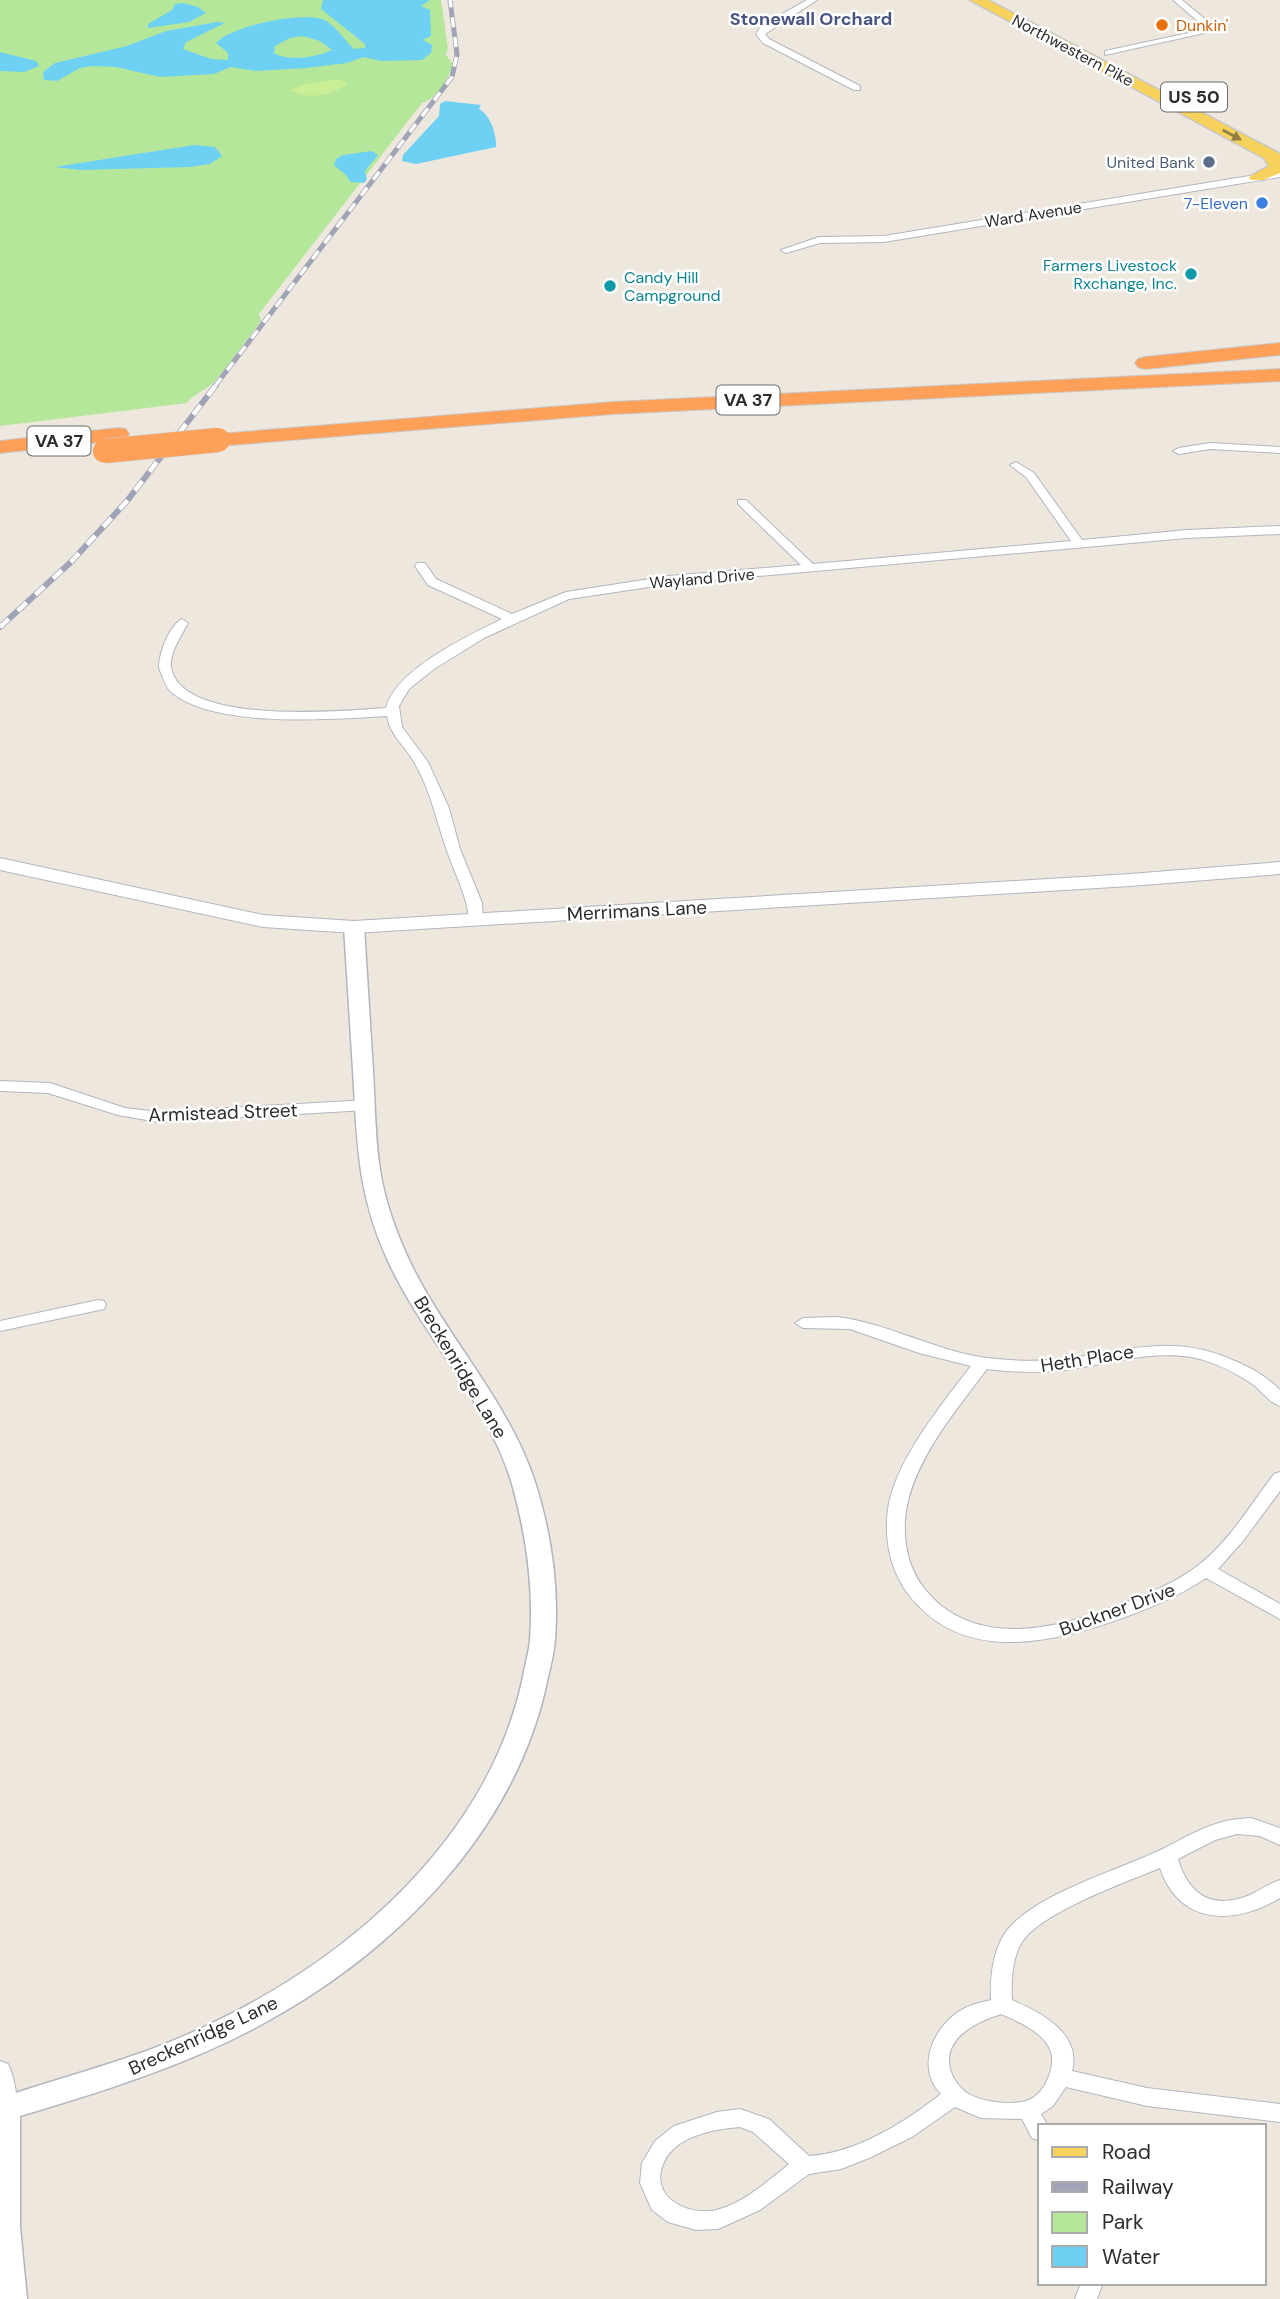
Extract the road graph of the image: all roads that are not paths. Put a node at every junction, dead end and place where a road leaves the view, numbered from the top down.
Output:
1 (813, 0) edge
2 (977, 0) edge
3 (1007, 0) edge
4 (1177, 0) edge
5 (1070, 48) junction
6 (1108, 53) junction
7 (858, 88) dead end
8 (1229, 115) dead end
9 (1275, 157) edge
10 (1280, 174) edge
11 (1257, 177) junction
12 (786, 250) dead end
13 (1280, 348) edge
14 (1280, 361) edge
15 (1280, 375) edge
16 (969, 382) junction
17 (1280, 390) edge
18 (112, 443) junction
19 (0, 447) edge
20 (1280, 450) edge
21 (1179, 451) dead end
22 (0, 463) edge
23 (1016, 465) dead end
24 (742, 502) dead end
25 (1280, 530) edge
26 (1079, 544) junction
27 (421, 566) dead end
28 (811, 568) junction
29 (512, 619) junction
30 (182, 623) dead end
31 (392, 712) junction
32 (0, 864) edge
33 (1280, 867) edge
34 (476, 920) junction
35 (354, 927) junction
36 (0, 1086) edge
37 (366, 1105) junction
38 (98, 1305) dead end
39 (803, 1323) dead end
40 (0, 1326) edge
41 (982, 1363) junction
42 (1280, 1400) edge
43 (1280, 1478) edge
44 (1206, 1570) junction
45 (1280, 1612) edge
46 (1280, 1837) edge
47 (1167, 1856) junction
48 (1280, 1888) edge
49 (1002, 2006) junction
50 (0, 2070) edge
51 (1062, 2077) junction
52 (954, 2096) junction
53 (6, 2108) junction
54 (1028, 2110) junction
55 (1280, 2113) edge
56 (1038, 2128) edge
57 (804, 2165) junction
58 (12, 2299) edge

1 - 7 street
2 - 5 main road, Northwestern Pike / US 50
3 - 6 main road, Northwestern Pike / US 50
4 - 6 street
5 - 6 main road
5 -> 9 main road, Northwestern Pike / US 50
6 - 8 main road, Northwestern Pike / US 50
9 - 11 main road
10 - 11 street, Ward Avenue
11 - 12 street, Ward Avenue
13 - 16 highway
14 - 16 highway, VA 37
15 - 16 highway, VA 37
16 - 17 highway
16 - 18 highway, VA 37, bridge
18 - 19 highway, VA 37
18 - 22 highway, VA 37
20 - 21 street
23 - 26 street
24 - 28 street
25 - 26 street, Wayland Drive
26 - 28 street, Wayland Drive
27 - 29 street
28 - 29 street, Wayland Drive
29 - 31 street, Wayland Drive
30 - 31 street
31 - 34 street
32 - 35 main road, Merrimans Lane
33 - 34 main road, Merrimans Lane
34 - 35 main road, Merrimans Lane
35 - 37 street, Breckenridge Lane
36 - 37 street, Armistead Street
37 - 53 street, Breckenridge Lane
38 - 40 street
39 - 41 street, Heth Place
41 - 42 street, Heth Place
41 - 44 street, Buckner Drive
43 - 44 street
44 - 45 street
46 - 47 street
47 - 48 street
47 - 49 street
49 - 51 street
49 - 52 street
50 - 53 street
51 - 54 street
51 - 55 street
52 - 54 street
52 - 57 street
53 - 58 street
54 - 56 street
57 - 57 street

